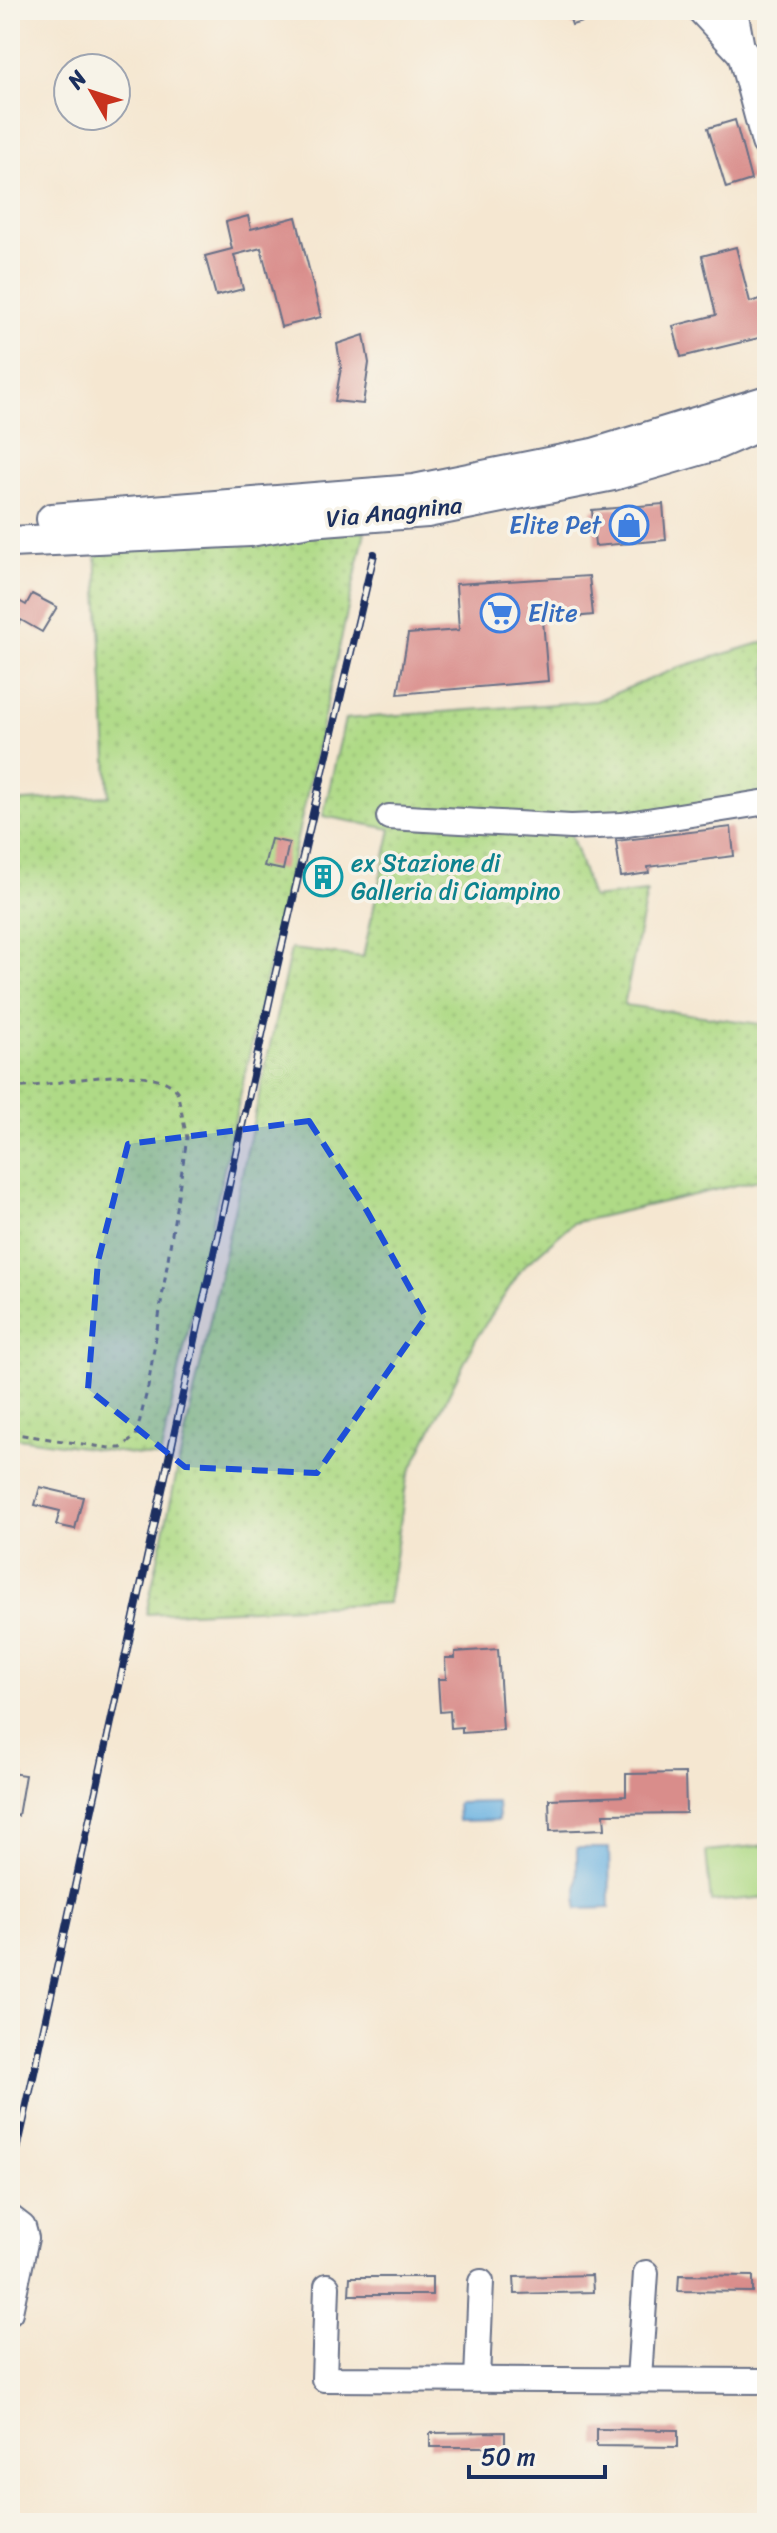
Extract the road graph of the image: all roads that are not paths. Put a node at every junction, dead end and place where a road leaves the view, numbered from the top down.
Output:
1 (703, 10) edge
2 (735, 10) edge
3 (743, 53) junction
4 (767, 142) edge
5 (767, 401) edge
6 (767, 422) edge
7 (522, 482) junction
8 (10, 522) edge
9 (10, 542) edge
10 (767, 802) edge
11 (389, 817) dead end
12 (10, 2217) edge
13 (646, 2273) dead end
14 (481, 2282) dead end
15 (327, 2286) dead end
16 (10, 2312) edge
17 (477, 2379) junction
18 (639, 2379) junction
19 (767, 2381) edge

1 - 3 main road
2 - 3 street
3 - 4 main road
5 - 7 main road, Via Anagnina
6 - 7 main road, Via Anagnina
7 - 8 main road, Via Anagnina
7 - 9 main road, Via Anagnina
10 - 11 street
12 - 16 street
13 - 18 street
14 - 17 street
15 - 17 street
17 - 18 street
18 - 19 street

